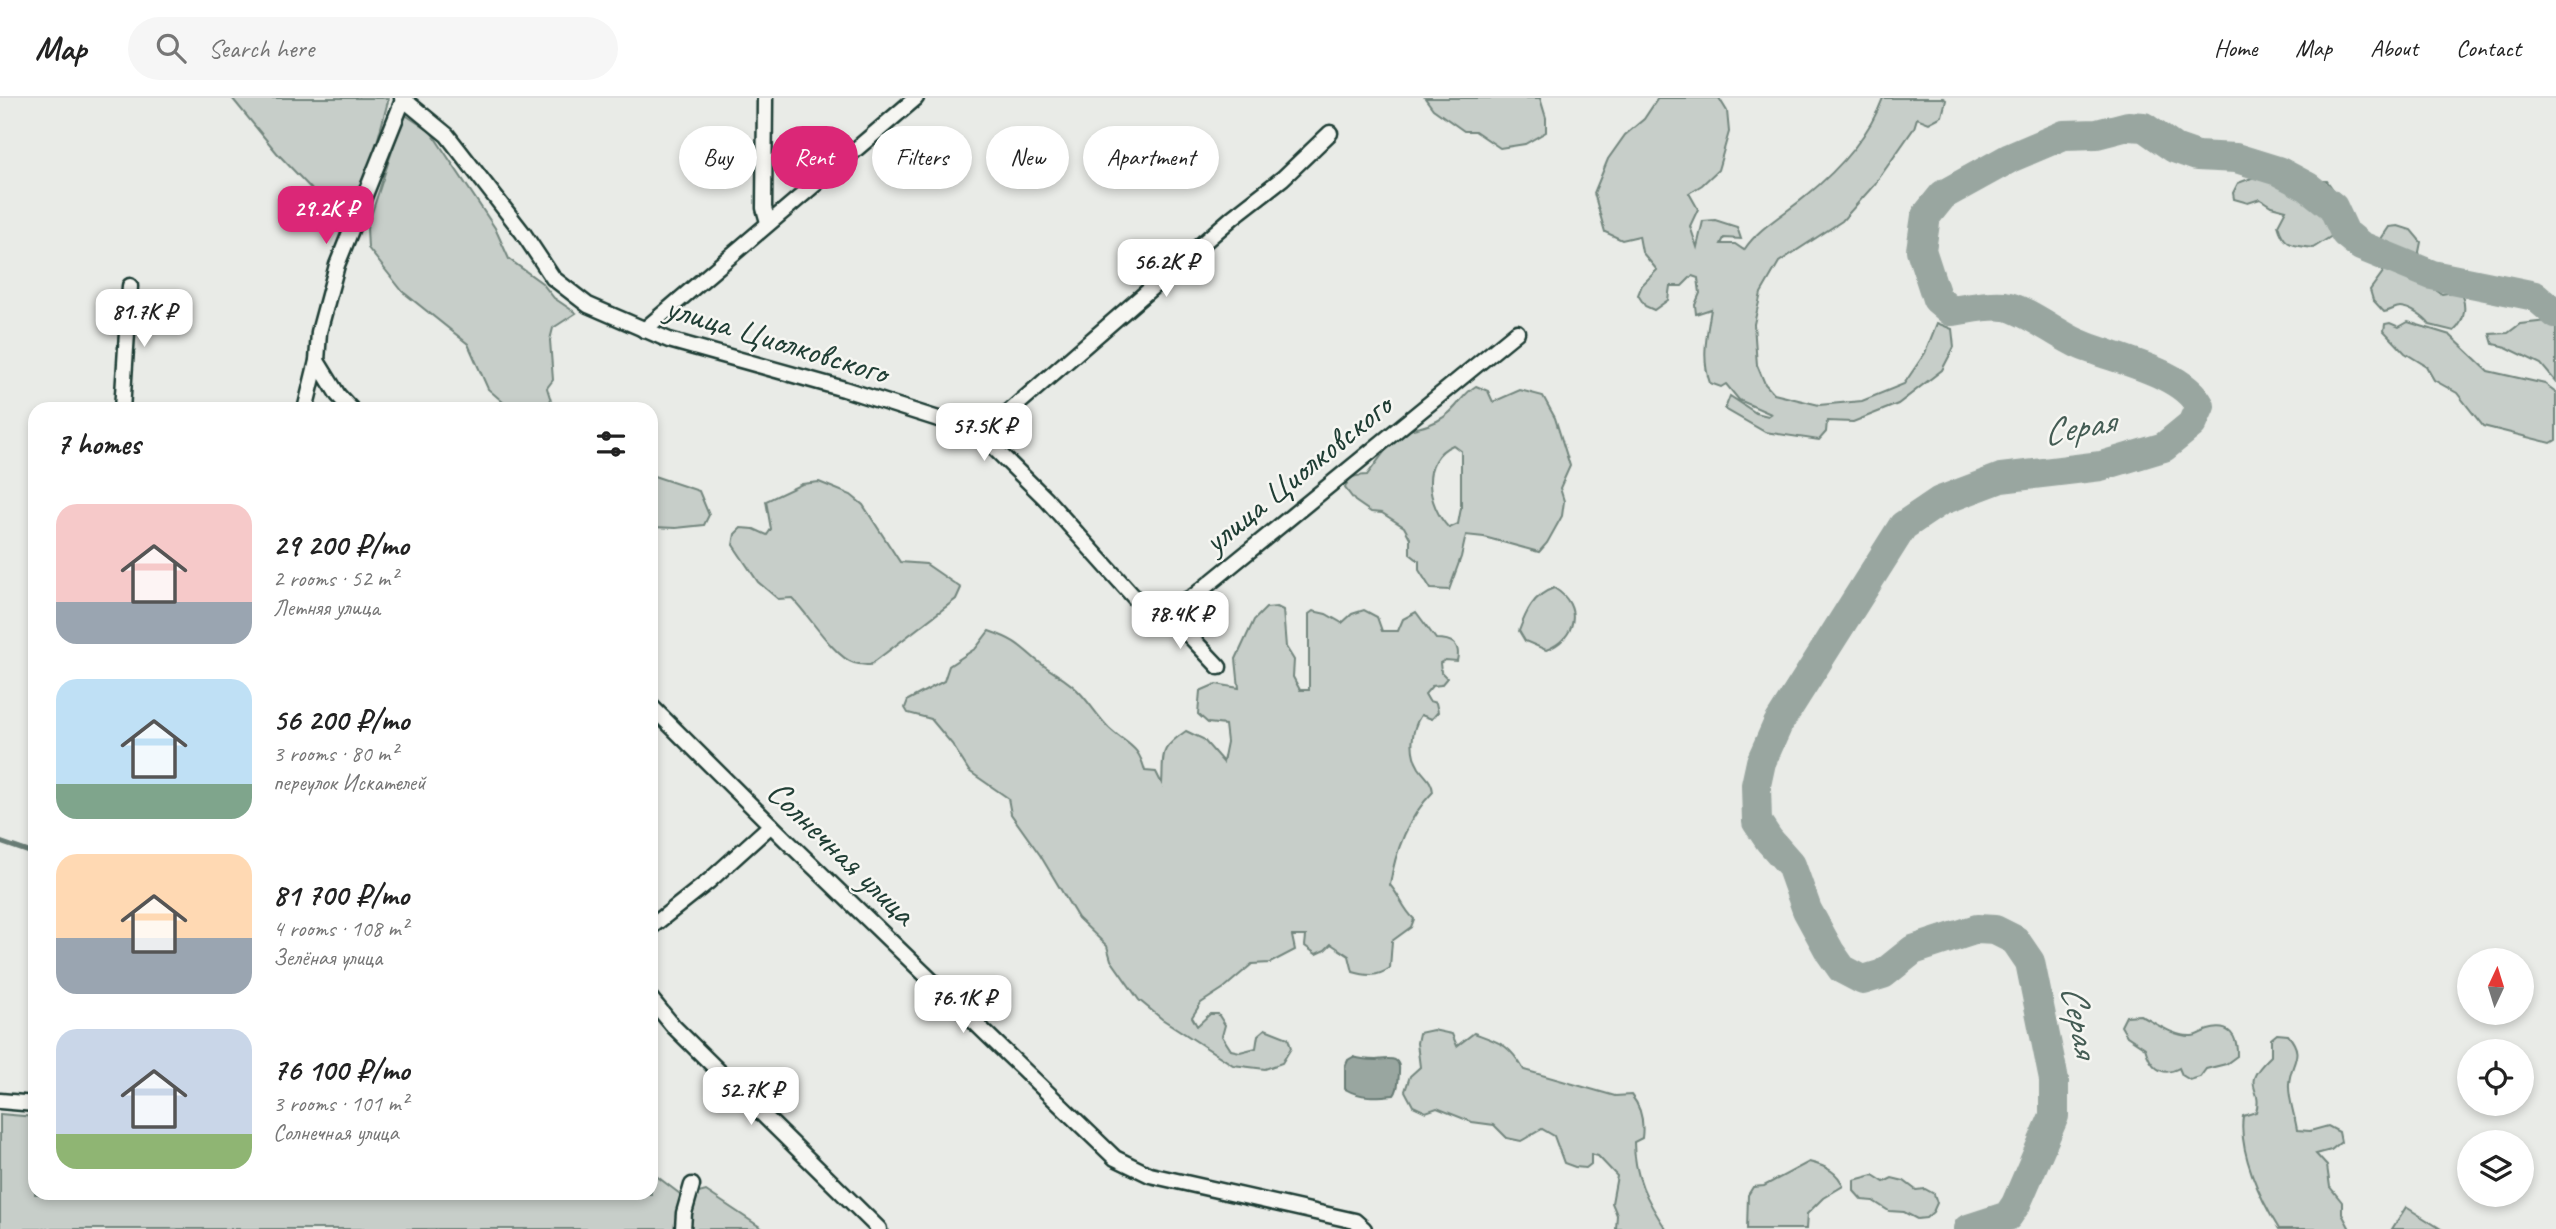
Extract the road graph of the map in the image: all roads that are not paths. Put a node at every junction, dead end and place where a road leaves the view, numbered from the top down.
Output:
1 (765, 98) edge
2 (916, 98) edge
3 (403, 99) edge
4 (1330, 133) dead end
5 (768, 222) junction
6 (130, 286) dead end
7 (644, 330) junction
8 (1517, 332) dead end
9 (317, 361) junction
10 (123, 402) edge
11 (307, 402) edge
12 (345, 402) edge
13 (979, 438) junction
14 (1166, 611) junction
15 (1219, 667) dead end
16 (658, 713) edge
17 (771, 825) junction
18 (658, 921) edge
19 (658, 1008) edge
20 (0, 1101) edge
21 (28, 1103) edge
22 (692, 1185) dead end
23 (1360, 1225) edge
24 (683, 1229) edge
25 (879, 1229) edge

1 - 5 street
2 - 5 street
3 - 7 street, улица Циолковского
3 - 9 street
4 - 13 street
5 - 7 street
6 - 10 street
7 - 13 street, улица Циолковского
8 - 14 street, улица Циолковского
9 - 11 street
9 - 12 street
13 - 14 street, улица Циолковского
14 - 15 street
16 - 17 street, Солнечная улица
17 - 18 street
17 - 23 street, Солнечная улица
19 - 25 street
20 - 21 street
22 - 24 street

